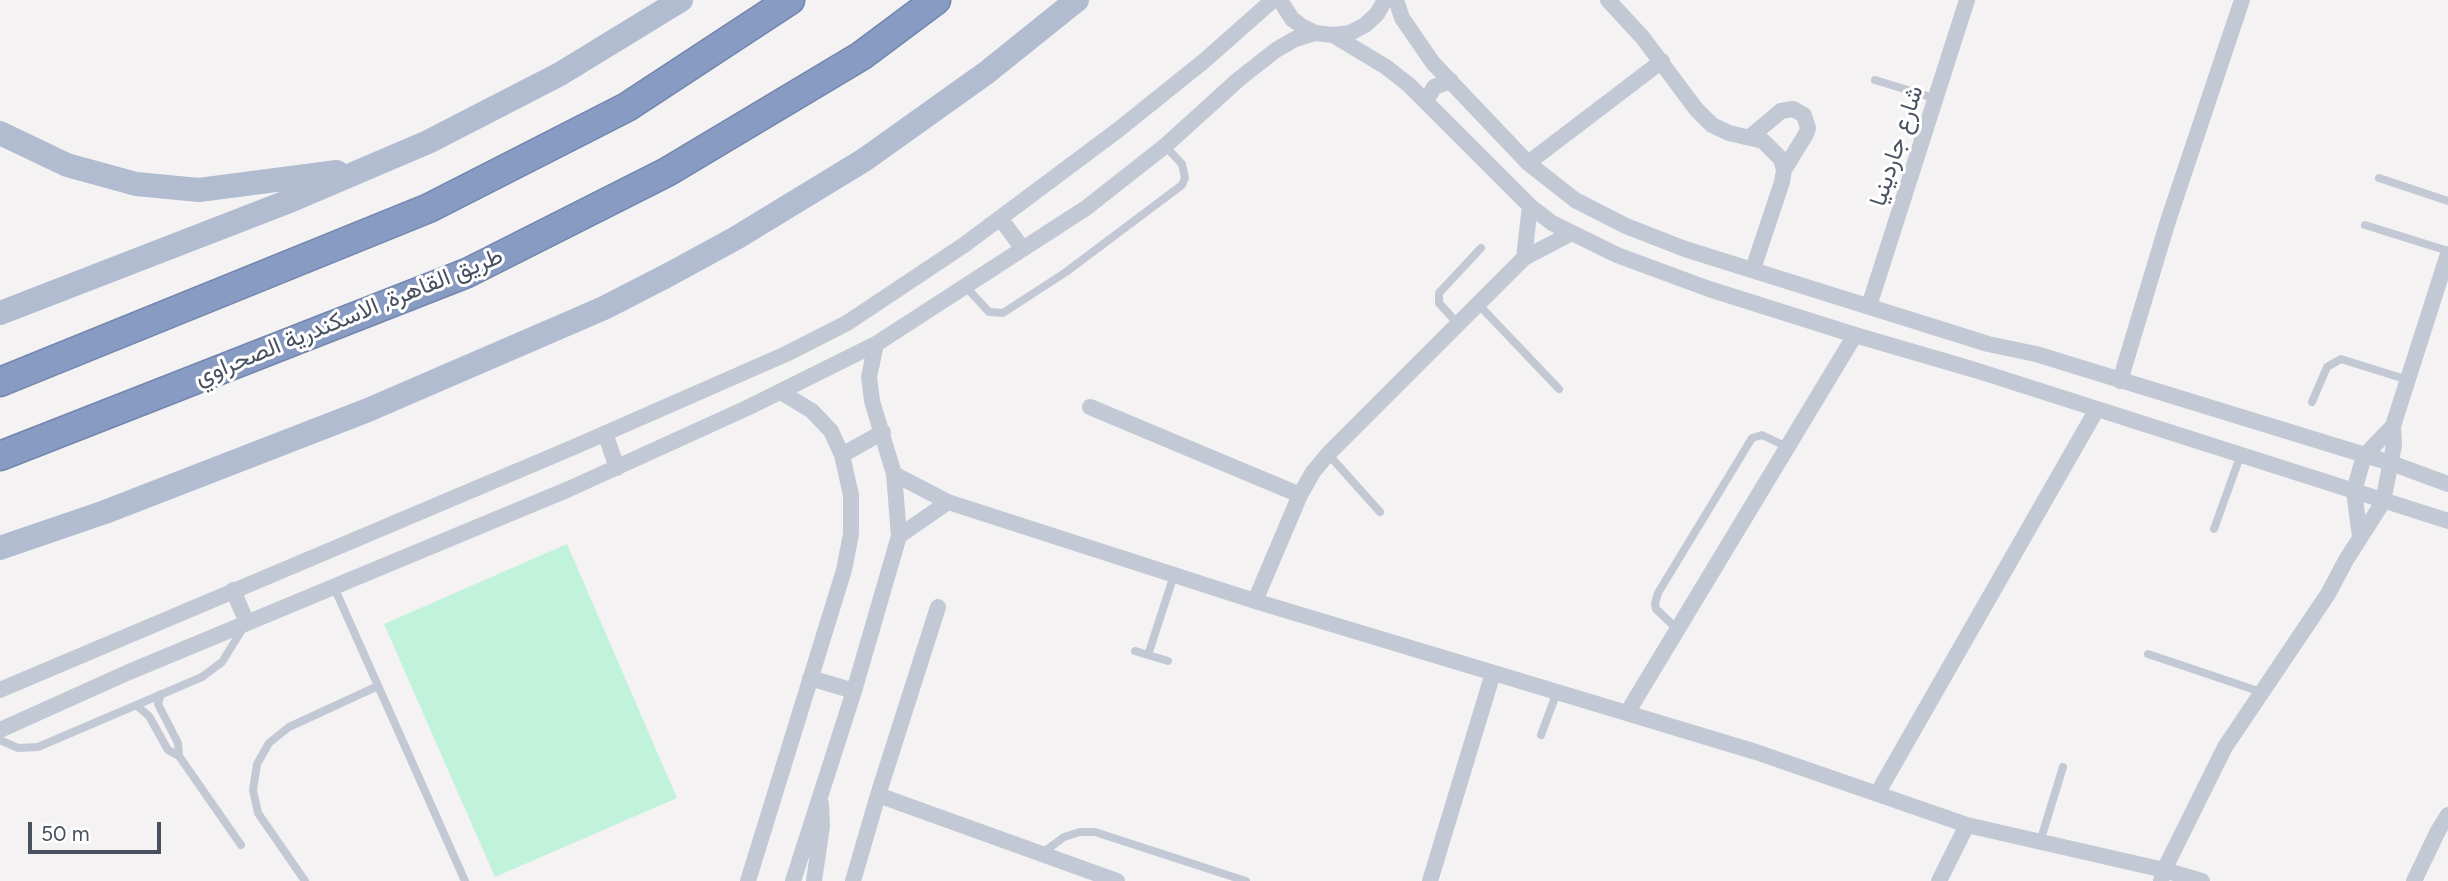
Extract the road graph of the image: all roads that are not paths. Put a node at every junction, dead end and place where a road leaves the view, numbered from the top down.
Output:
1 (681, 0) edge
2 (790, 0) edge
3 (936, 0) edge
4 (1077, 0) edge
5 (1273, 0) edge
6 (1280, 0) edge
7 (1385, 0) edge
8 (1395, 0) edge
9 (1608, 0) edge
10 (1967, 0) edge
11 (2242, 0) edge
12 (1315, 33) junction
13 (1333, 35) junction
14 (1662, 61) junction
15 (1451, 80) junction
16 (1875, 80) dead end
17 (1937, 99) junction
18 (1428, 104) junction
19 (0, 133) edge
20 (1750, 137) junction
21 (1165, 146) junction
22 (1528, 163) junction
23 (369, 169) junction
24 (1784, 170) junction
25 (2379, 178) dead end
26 (2448, 201) edge
27 (1530, 206) junction
28 (1000, 218) junction
29 (2365, 225) dead end
30 (1572, 233) junction
31 (1482, 248) dead end
32 (1023, 249) junction
33 (2448, 253) edge
34 (1524, 258) junction
35 (1753, 269) junction
36 (966, 287) junction
37 (1478, 304) junction
38 (1869, 306) junction
39 (0, 313) edge
40 (1458, 324) junction
41 (1855, 335) junction
42 (876, 344) junction
43 (1988, 344) junction
44 (1975, 370) junction
45 (2408, 380) junction
46 (2120, 381) junction
47 (0, 382) edge
48 (1559, 389) dead end
49 (781, 392) junction
50 (2312, 402) dead end
51 (1090, 407) dead end
52 (2097, 408) junction
53 (2393, 426) junction
54 (883, 432) junction
55 (605, 433) junction
56 (1787, 447) junction
57 (1328, 454) junction
58 (2241, 454) junction
59 (842, 455) junction
60 (0, 456) edge
61 (2364, 456) junction
62 (2391, 463) junction
63 (617, 468) junction
64 (894, 474) junction
65 (2448, 484) edge
66 (2354, 491) junction
67 (1300, 495) junction
68 (948, 502) junction
69 (2383, 502) junction
70 (1380, 512) dead end
71 (2448, 521) edge
72 (2214, 530) dead end
73 (899, 536) junction
74 (2360, 537) junction
75 (0, 548) edge
76 (1174, 575) junction
77 (334, 587) junction
78 (233, 590) junction
79 (1255, 601) junction
80 (938, 607) dead end
81 (247, 623) junction
82 (1678, 630) junction
83 (1135, 651) dead end
84 (2148, 654) dead end
85 (1148, 655) junction
86 (1168, 661) dead end
87 (1493, 673) junction
88 (810, 678) junction
89 (378, 686) junction
90 (0, 690) edge
91 (854, 691) junction
92 (1557, 692) junction
93 (2262, 692) junction
94 (161, 694) junction
95 (136, 705) junction
96 (1627, 713) junction
97 (0, 730) edge
98 (1541, 735) dead end
99 (0, 740) edge
100 (179, 756) junction
101 (2063, 767) dead end
102 (1877, 794) junction
103 (878, 795) junction
104 (820, 796) junction
105 (2448, 815) edge
106 (1967, 825) junction
107 (2040, 842) junction
108 (241, 845) dead end
109 (1041, 854) junction
110 (2162, 875) edge
111 (305, 881) edge
112 (465, 881) edge
113 (748, 881) edge
114 (793, 881) edge
115 (814, 881) edge
116 (853, 881) edge
117 (1117, 881) edge
118 (1247, 881) edge
119 (1430, 881) edge
120 (1939, 881) edge
121 (2202, 881) edge
122 (2413, 881) edge

1 - 23 main road
2 - 47 highway
3 - 60 highway, طريق القاهرة, الاسكندرية الصحراوي
4 - 75 main road
5 - 28 street
6 - 12 street
7 - 13 street
8 - 15 street
9 - 14 street
10 - 17 street, شارع جاردينيا
11 - 46 street
12 - 13 street
12 - 21 street
13 - 18 street
14 - 20 street
14 - 22 street
15 - 18 street
15 - 22 street
16 - 17 lane
17 - 38 street, شارع جاردينيا
18 - 27 street
19 - 23 main road
20 - 24 street
20 - 24 street
21 - 32 street
21 - 36 lane
22 - 35 street
23 - 39 main road
24 - 35 street
25 - 26 lane
27 - 30 street
27 - 34 street
28 - 32 street
28 - 55 street
29 - 33 lane
30 - 34 street
30 - 41 street
31 - 40 lane
32 - 36 street
33 - 45 street
34 - 37 street
35 - 38 street
36 - 42 street
37 - 40 street
37 - 48 lane
38 - 43 street
40 - 57 street
41 - 44 street
41 - 56 street
42 - 49 street
42 - 54 street
43 - 44 street
43 - 46 street
44 - 52 street
45 - 50 lane
45 - 53 street
46 - 61 street
49 - 59 street
49 - 63 street
51 - 67 street
52 - 58 street
52 - 102 street
53 - 61 street
53 - 62 street
54 - 59 street
54 - 64 street
55 - 63 street
55 - 78 street
56 - 82 street
56 - 82 lane
57 - 67 street
57 - 70 lane
58 - 66 street
58 - 72 lane
59 - 88 street
61 - 62 street
61 - 66 street
62 - 65 street
62 - 69 street
63 - 77 street
64 - 68 street
64 - 73 street
66 - 69 street
66 - 74 street
67 - 79 street
68 - 73 street
68 - 76 street
69 - 71 street
69 - 74 street
73 - 91 street
74 - 93 street
76 - 79 street
76 - 85 lane
77 - 81 street
77 - 89 lane
78 - 81 street
78 - 90 street
79 - 87 street
80 - 103 street
81 - 94 lane
81 - 97 street
82 - 96 street
83 - 85 lane
84 - 93 lane
85 - 86 lane
87 - 92 street
87 - 119 street
88 - 91 street
88 - 113 street
89 - 111 lane
89 - 112 lane
91 - 104 street
92 - 96 street
92 - 98 lane
93 - 110 street
94 - 95 lane
94 - 100 lane
95 - 99 lane
95 - 100 lane
96 - 102 street
100 - 108 lane
101 - 107 lane
102 - 106 street
103 - 109 street
103 - 116 street
104 - 114 street
104 - 115 street
105 - 122 street
106 - 107 street
106 - 120 street
107 - 110 street
109 - 117 street
109 - 118 lane
110 - 121 street

